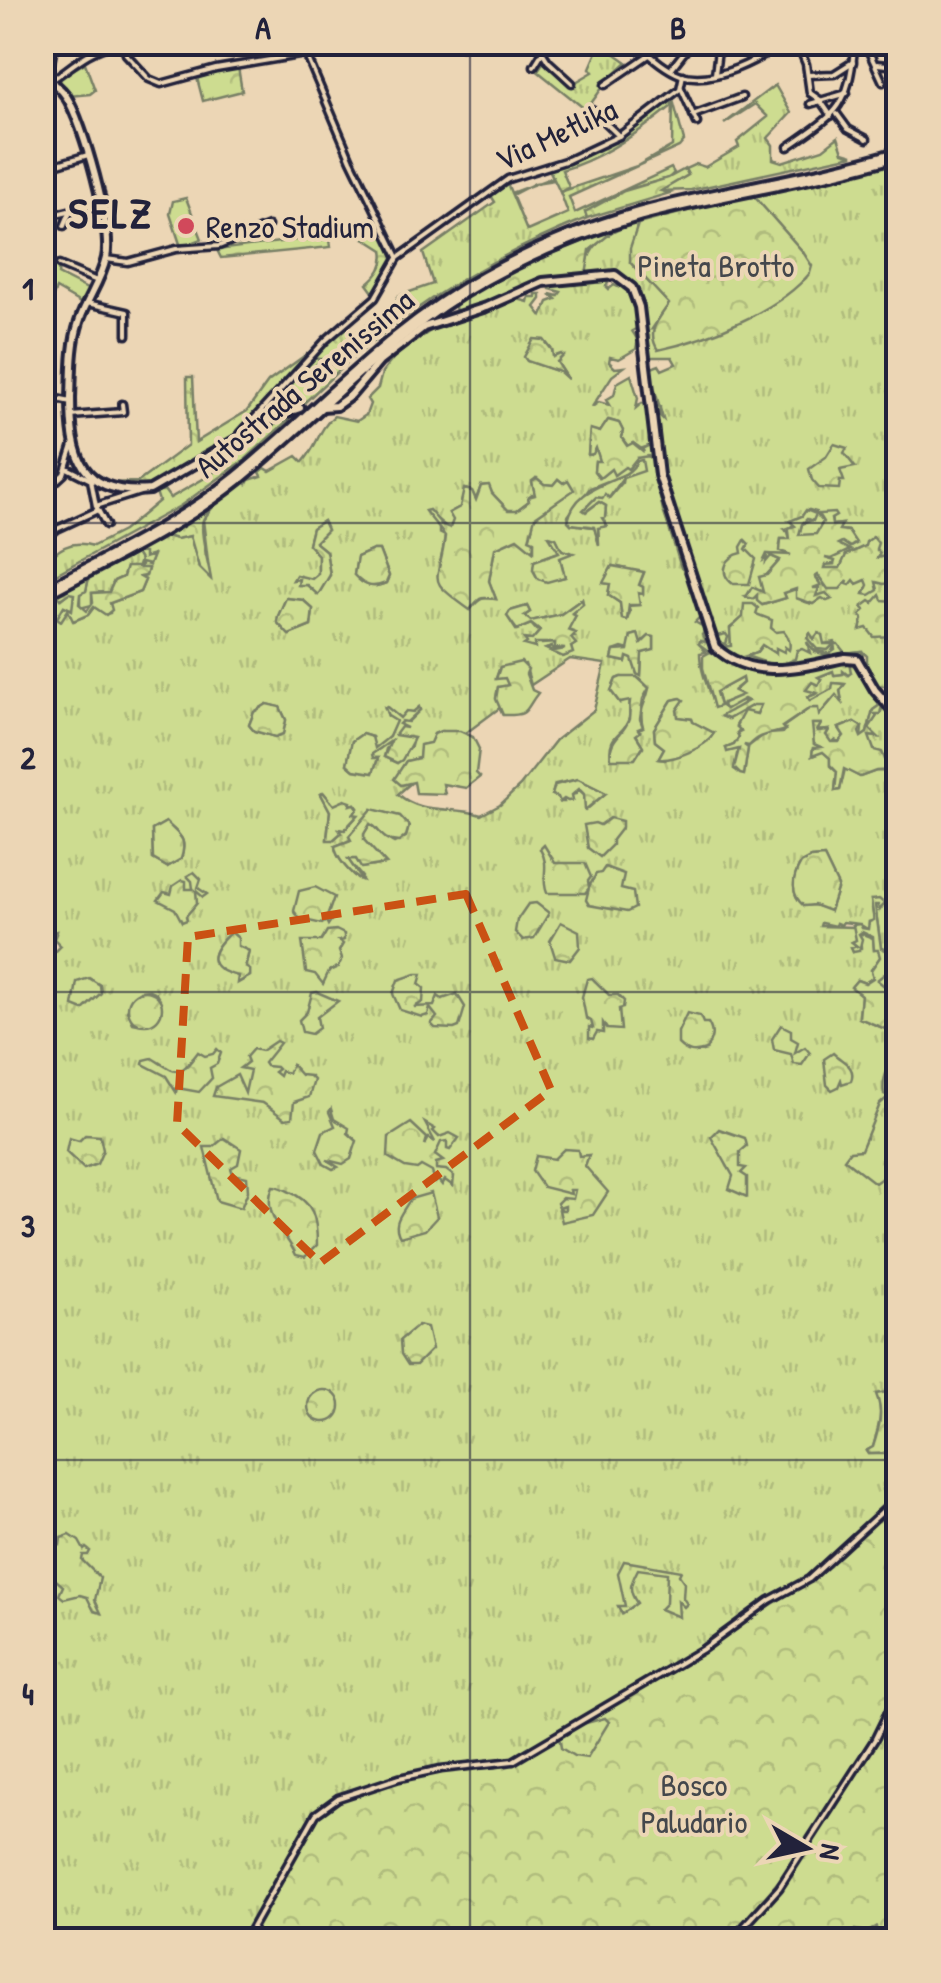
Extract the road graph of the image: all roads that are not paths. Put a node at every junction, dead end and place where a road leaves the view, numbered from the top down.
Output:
1 (55, 42) edge
2 (175, 42) edge
3 (300, 42) edge
4 (536, 42) edge
5 (636, 42) edge
6 (692, 42) edge
7 (720, 42) edge
8 (786, 42) edge
9 (797, 42) edge
10 (848, 42) edge
11 (866, 43) edge
12 (124, 44) edge
13 (854, 49) junction
14 (542, 53) junction
15 (305, 54) junction
16 (649, 55) junction
17 (853, 60) junction
18 (877, 64) junction
19 (534, 66) dead end
20 (898, 66) edge
21 (671, 70) junction
22 (715, 74) junction
23 (808, 75) junction
24 (50, 76) edge
25 (684, 76) junction
26 (883, 82) dead end
27 (572, 83) dead end
28 (605, 85) dead end
29 (681, 88) junction
30 (847, 93) junction
31 (742, 97) dead end
32 (820, 100) junction
33 (810, 104) dead end
34 (592, 110) dead end
35 (834, 114) junction
36 (693, 115) junction
37 (697, 123) dead end
38 (619, 136) junction
39 (867, 139) dead end
40 (788, 148) dead end
41 (898, 150) edge
42 (88, 155) junction
43 (42, 175) edge
44 (101, 203) junction
45 (70, 210) junction
46 (48, 216) dead end
47 (64, 226) dead end
48 (268, 226) dead end
49 (398, 258) junction
50 (106, 259) junction
51 (59, 264) dead end
52 (98, 281) junction
53 (87, 303) junction
54 (127, 335) dead end
55 (42, 396) edge
56 (71, 402) junction
57 (122, 404) dead end
58 (322, 407) dead end
59 (300, 408) dead end
60 (71, 416) junction
61 (235, 443) junction
62 (73, 446) junction
63 (67, 468) junction
64 (144, 490) junction
65 (42, 494) edge
66 (97, 508) junction
67 (106, 525) dead end
68 (42, 542) edge
69 (42, 591) edge
70 (898, 716) edge
71 (898, 1497) edge
72 (898, 1692) edge
73 (245, 1940) edge
74 (732, 1940) edge

1 - 24 street
2 - 12 street
3 - 15 street
4 - 14 street
5 - 16 street
6 - 21 street
7 - 22 street
8 - 22 street
9 - 23 street
10 - 13 street
11 - 13 street
11 - 18 street
12 - 15 street
12 - 24 street
13 - 17 street
14 - 19 street
14 - 27 street
15 - 49 street
16 - 21 street
16 - 28 street
17 - 23 street
17 - 30 street
18 - 20 street
18 - 26 street
21 - 25 street
22 - 25 street
23 - 32 street
24 - 42 street
25 - 29 street
29 - 36 street
29 - 38 street, Via Metlika
30 - 32 street
30 - 35 street
31 - 36 street
32 - 33 street
32 - 35 street
34 - 38 street
35 - 39 street
35 - 40 street
36 - 37 street
38 - 49 street, Via Metlika
41 - 69 highway, Autostrada Serenissima
42 - 43 street
42 - 44 street
44 - 45 street
44 - 50 street
45 - 46 street
45 - 47 street
48 - 50 street
49 - 61 street, Via Metlika
50 - 52 street
51 - 52 street
52 - 53 street
53 - 54 street
53 - 56 street
55 - 56 street
56 - 60 street
57 - 60 street
58 - 70 street
59 - 61 street
60 - 62 street
61 - 64 street
62 - 63 street
62 - 64 street
63 - 65 street
63 - 66 street
64 - 66 street
66 - 67 street
66 - 68 street
71 - 73 street
72 - 74 street

